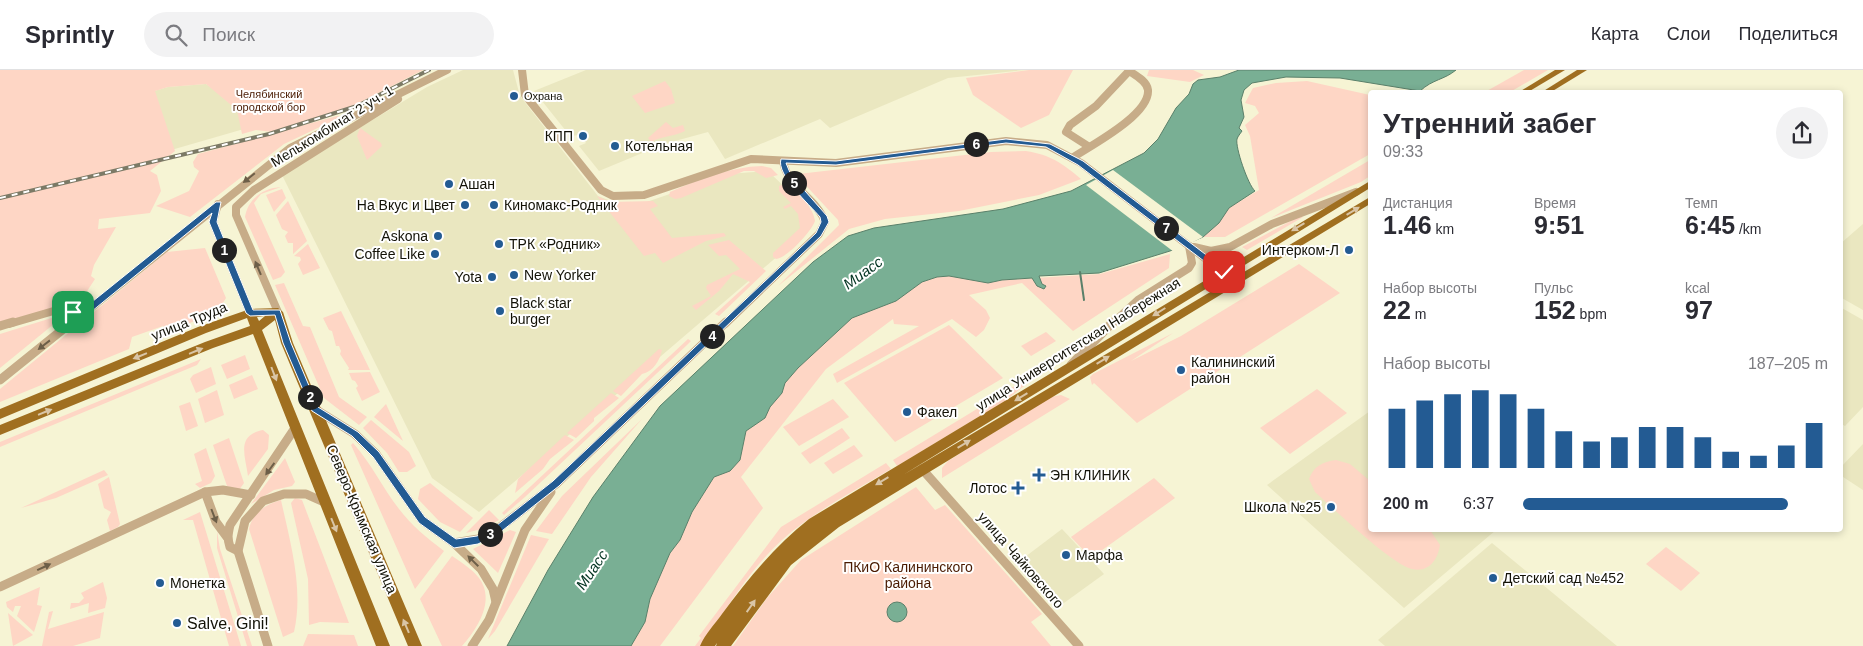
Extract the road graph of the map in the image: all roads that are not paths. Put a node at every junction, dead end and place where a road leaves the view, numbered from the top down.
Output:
1 (447, 70) edge
2 (522, 70) edge
3 (1129, 70) edge
4 (1561, 70) edge
5 (1583, 70) edge
6 (430, 79) junction
7 (1526, 90) edge
8 (1549, 90) edge
9 (1088, 146) junction
10 (1072, 158) junction
11 (783, 161) junction
12 (1368, 185) edge
13 (1358, 191) junction
14 (242, 199) joint
15 (1368, 201) edge
16 (218, 204) junction
17 (1189, 246) junction
18 (1224, 272) junction
19 (1236, 282) junction
20 (278, 312) junction
21 (250, 313) junction
22 (83, 314) junction
23 (0, 326) edge
24 (257, 328) junction
25 (1065, 371) junction
26 (0, 380) edge
27 (315, 409) junction
28 (0, 414) edge
29 (295, 428) junction
30 (0, 430) edge
31 (922, 469) junction
32 (556, 484) junction
33 (205, 492) junction
34 (251, 494) junction
35 (326, 503) junction
36 (227, 537) junction
37 (454, 543) junction
38 (238, 550) junction
39 (0, 587) edge
40 (496, 602) junction
41 (268, 646) edge
42 (383, 646) edge
43 (415, 646) edge
44 (472, 646) edge
45 (707, 646) edge
46 (723, 646) edge
47 (1078, 646) edge

1 - 6 street
2 - 11 street
3 - 9 street
3 - 9 street
4 - 7 main road
5 - 8 main road
6 - 14 street, Мелькомбинат 2 уч. 1
6 -> 16 street, Мелькомбинат 2 уч. 1
9 - 10 street
10 - 11 street
10 - 17 street
11 - 32 street
12 - 13 main road, улица Университетская Набережная
13 - 17 street
13 -> 18 main road, улица Университетская Набережная
20 -> 14 street, Северо-Крымская улица
19 -> 15 main road, улица Университетская Набережная
16 - 21 street, Северо-Крымская улица
16 - 22 street, Мелькомбинат 2 уч. 1
17 - 18 street
17 - 25 street
18 - 19 street
18 -> 25 main road, улица Университетская Набережная
31 -> 19 main road, улица Университетская Набережная
20 - 21 main road, улица Труда
20 - 24 main road
20 - 27 main road, Северо-Крымская улица
21 - 24 main road, Северо-Крымская улица
21 -> 28 main road, улица Труда
22 - 23 street
22 -> 26 street, Мелькомбинат 2 уч. 1
24 -> 29 main road, Северо-Крымская улица
30 -> 24 main road
25 -> 45 main road, улица Университетская Набережная
27 - 37 street
43 -> 27 main road, Северо-Крымская улица
29 -> 34 street
29 - 35 main road, Северо-Крымская улица
46 -> 31 main road, улица Университетская Набережная
31 - 47 street, улица Чайковского
32 - 37 street
32 - 40 street
33 - 34 street
33 -> 36 street
39 -> 33 street
34 - 36 street
35 - 38 street
35 -> 42 main road, Северо-Крымская улица
36 - 38 street
40 -> 37 street
38 - 41 street
40 - 44 street

